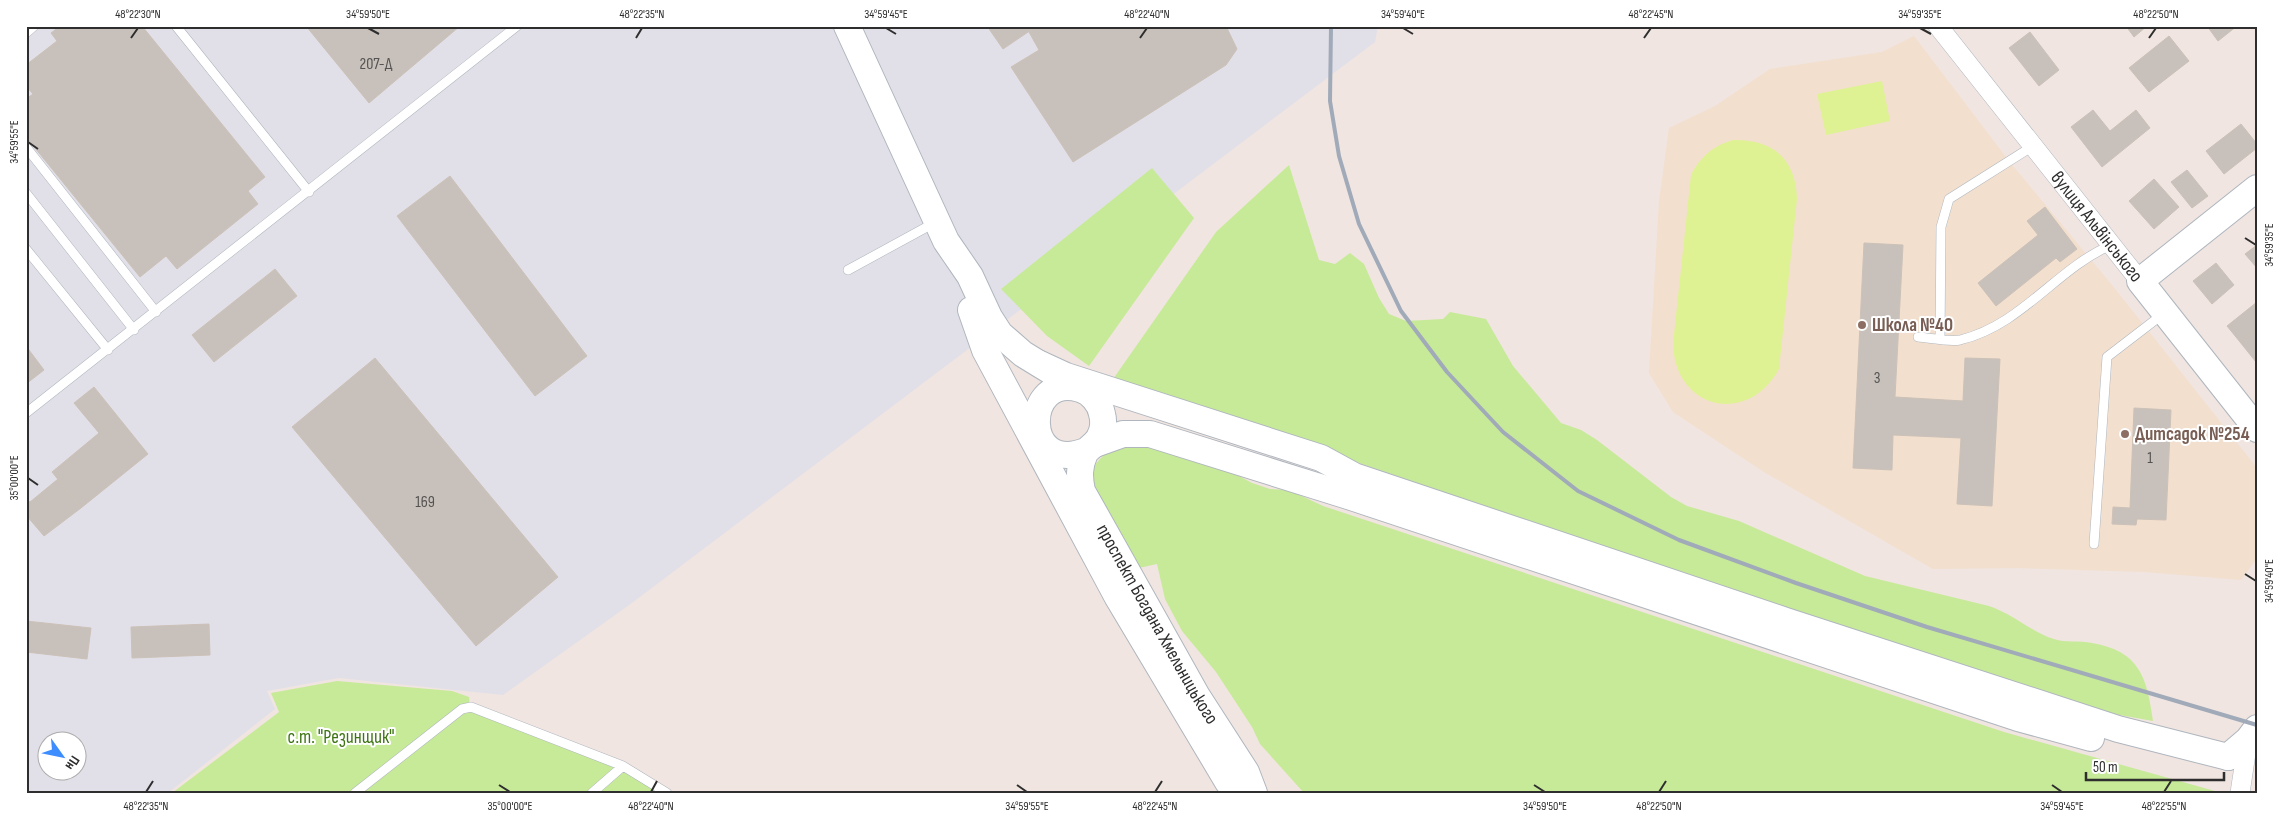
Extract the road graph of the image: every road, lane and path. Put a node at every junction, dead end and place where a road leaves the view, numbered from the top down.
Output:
1 (34, 26) edge
2 (176, 26) edge
3 (847, 26) edge
4 (1938, 26) edge
5 (514, 27) edge
6 (26, 33) edge
7 (2033, 146) junction
8 (26, 148) edge
9 (2257, 188) edge
10 (309, 192) junction
11 (26, 193) edge
12 (941, 231) junction
13 (2111, 244) junction
14 (26, 249) edge
15 (848, 270) dead end
16 (2140, 281) junction
17 (971, 310) junction
18 (156, 312) junction
19 (2165, 312) junction
20 (134, 330) junction
21 (1918, 338) dead end
22 (1940, 339) junction
23 (108, 350) junction
24 (1040, 364) junction
25 (1085, 392) junction
26 (26, 413) edge
27 (2257, 428) edge
28 (1040, 435) junction
29 (1090, 448) junction
30 (1049, 471) junction
31 (1354, 476) junction
32 (2094, 544) dead end
33 (2253, 734) edge
34 (2228, 756) junction
35 (623, 766) junction
36 (355, 793) edge
37 (592, 793) edge
38 (667, 793) edge
39 (1238, 793) edge
40 (1254, 793) edge
41 (2240, 793) edge

1 - 6 lane
2 - 10 lane
3 - 12 street, проспект Богдана Хмельницького
4 - 7 street, вулиця Альвінського
5 - 10 lane
7 - 13 street, вулиця Альвінського
7 - 22 lane
8 - 18 lane
9 - 16 street
10 - 18 lane
11 - 20 lane
12 - 15 lane
12 - 17 street, проспект Богдана Хмельницького
12 - 24 street, проспект Богдана Хмельницького
13 - 16 street, вулиця Альвінського
13 - 22 lane
14 - 23 lane
16 - 19 street, вулиця Альвінського
17 - 28 street, проспект Богдана Хмельницького
17 - 30 street, проспект Богдана Хмельницького
18 - 20 lane
19 - 27 street, вулиця Альвінського
19 - 32 lane
20 - 23 lane
21 - 22 lane
23 - 26 lane
24 - 25 street, проспект Богдана Хмельницького
24 - 31 street
25 - 28 street, проспект Богдана Хмельницького
25 - 29 street, проспект Богдана Хмельницького
25 - 31 street
28 - 29 street
28 - 30 street, проспект Богдана Хмельницького
29 - 34 street
29 - 40 street, проспект Богдана Хмельницького
30 - 39 street, проспект Богдана Хмельницького
31 - 34 street
33 - 34 street
33 - 41 street
35 - 36 lane
35 - 37 lane
35 - 38 lane

